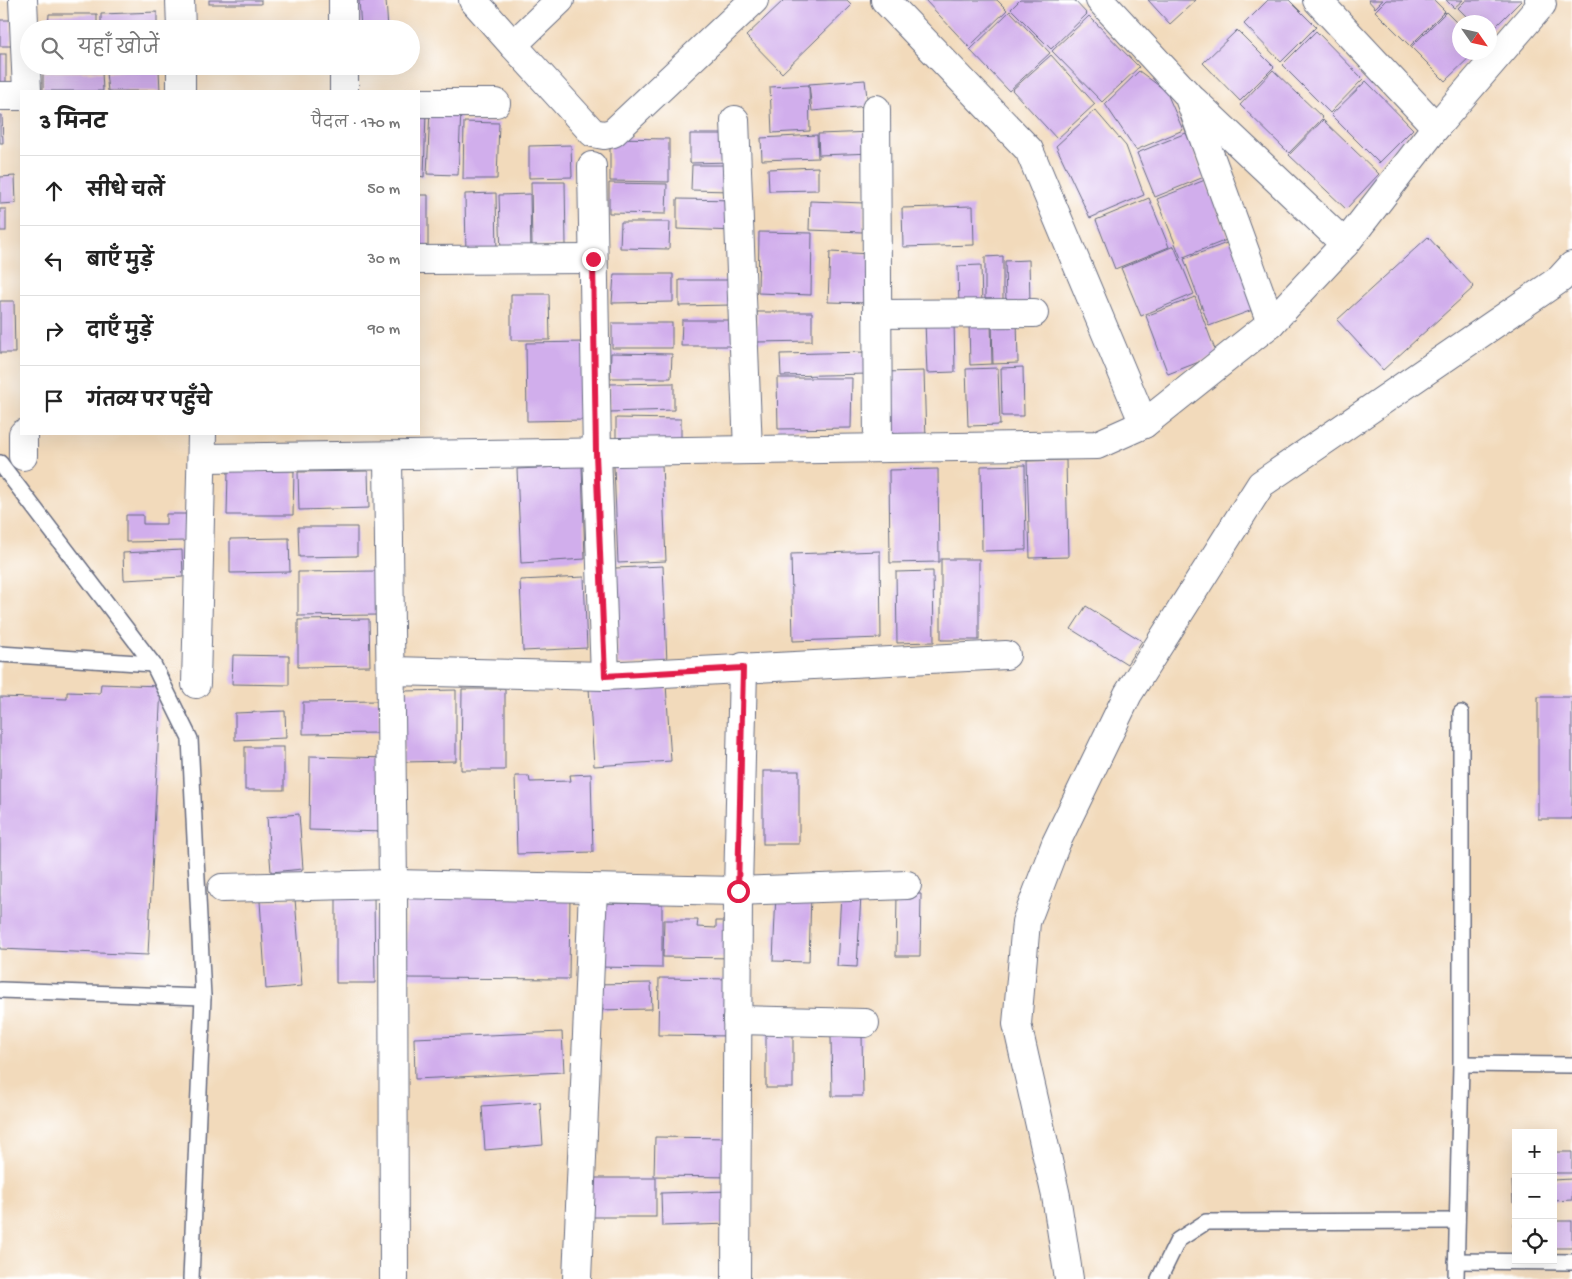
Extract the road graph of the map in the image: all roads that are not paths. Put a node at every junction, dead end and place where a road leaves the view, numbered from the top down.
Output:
1 (23, 0) edge
2 (180, 0) edge
3 (343, 0) edge
4 (560, 0) edge
5 (754, 0) edge
6 (1100, 0) edge
7 (1317, 0) edge
8 (476, 1) edge
9 (1543, 1) edge
10 (895, 3) edge
11 (24, 20) edge
12 (181, 20) edge
13 (343, 20) edge
14 (512, 45) junction
15 (26, 75) edge
16 (181, 75) edge
17 (344, 75) edge
18 (27, 90) edge
19 (182, 90) edge
20 (344, 90) edge
21 (1188, 95) junction
22 (0, 96) edge
23 (20, 96) edge
24 (496, 102) dead end
25 (420, 103) edge
26 (876, 109) dead end
27 (735, 120) dead end
28 (1436, 127) junction
29 (592, 166) dead end
30 (1345, 244) junction
31 (593, 259) junction
32 (420, 260) edge
33 (1568, 278) edge
34 (1034, 313) dead end
35 (877, 314) junction
36 (1270, 323) junction
37 (1144, 424) junction
38 (202, 446) edge
39 (878, 448) junction
40 (748, 450) junction
41 (15, 451) edge
42 (596, 453) junction
43 (388, 456) junction
44 (0, 654) edge
45 (1006, 655) dead end
46 (153, 664) junction
47 (743, 668) junction
48 (391, 671) junction
49 (605, 676) junction
50 (196, 684) dead end
51 (1462, 713) dead end
52 (393, 884) junction
53 (908, 886) dead end
54 (222, 888) dead end
55 (592, 889) junction
56 (738, 891) junction
57 (0, 990) edge
58 (203, 997) junction
59 (738, 1020) junction
60 (865, 1023) dead end
61 (1461, 1064) junction
62 (1572, 1064) edge
63 (1457, 1221) junction
64 (1456, 1261) junction
65 (1572, 1262) edge
66 (191, 1279) edge
67 (394, 1279) edge
68 (577, 1279) edge
69 (736, 1279) edge
70 (1069, 1279) edge
71 (1159, 1279) edge
72 (1456, 1279) edge

1 - 11 street
2 - 12 street
3 - 13 street
4 - 14 street
5 - 14 street
6 - 21 street
7 - 28 street
8 - 14 street
9 - 28 street
10 - 37 street
15 - 18 street
16 - 19 street
17 - 20 street
21 - 30 street
21 - 36 street
22 - 23 street
24 - 25 street
26 - 35 street
27 - 40 street
28 - 30 street
29 - 31 street
30 - 36 street
31 - 32 street
31 - 42 street
33 - 70 street
34 - 35 street
35 - 39 street
36 - 37 street
37 - 39 street
38 - 43 street
38 - 50 street
39 - 40 street
40 - 42 street
41 - 46 lane
42 - 43 street
42 - 49 street
43 - 48 street
44 - 46 lane
45 - 47 street
46 - 58 lane
47 - 49 street
47 - 56 street
48 - 49 street
48 - 52 street
51 - 61 lane
52 - 54 street
52 - 55 street
52 - 67 street
53 - 56 street
55 - 56 street
55 - 68 street
56 - 59 street
57 - 58 lane
58 - 66 lane
59 - 60 street
59 - 69 street
61 - 62 lane
61 - 63 lane
63 - 64 lane
63 - 71 lane
64 - 65 lane
64 - 72 lane

